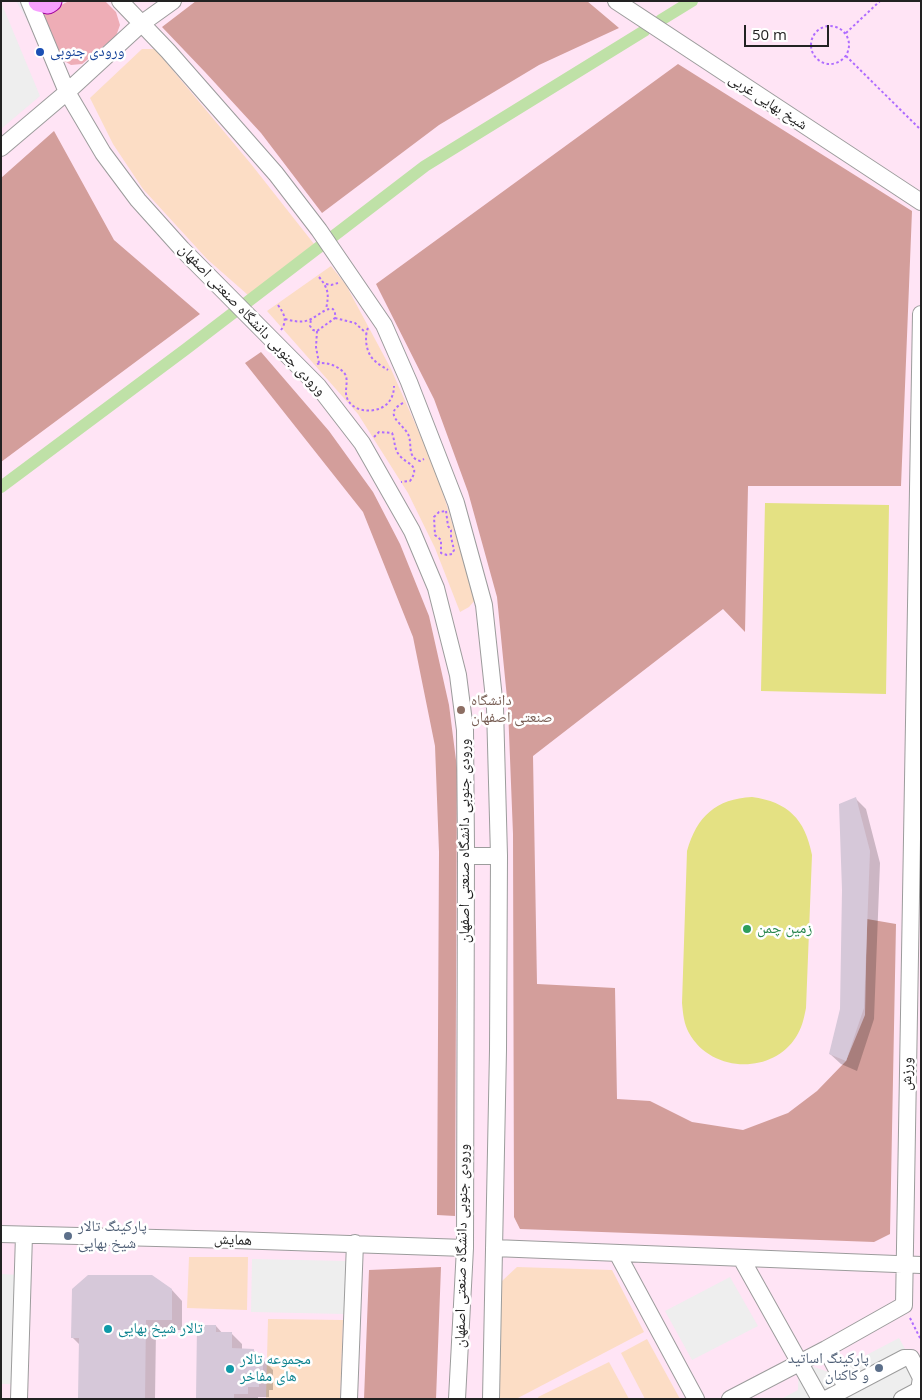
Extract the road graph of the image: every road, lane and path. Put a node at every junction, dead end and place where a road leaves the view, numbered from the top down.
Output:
1 (29, 1) edge
2 (39, 1) edge
3 (51, 1) edge
4 (120, 1) edge
5 (173, 1) edge
6 (616, 1) edge
7 (880, 1) edge
8 (141, 24) junction
9 (846, 33) junction
10 (846, 56) junction
11 (67, 92) junction
12 (921, 130) edge
13 (1, 148) edge
14 (921, 202) edge
15 (319, 277) dead end
16 (278, 305) dead end
17 (326, 309) junction
18 (921, 314) edge
19 (378, 316) junction
20 (335, 318) junction
21 (285, 319) junction
22 (311, 319) junction
23 (317, 330) junction
24 (366, 333) junction
25 (269, 336) junction
26 (319, 363) junction
27 (304, 372) junction
28 (391, 373) dead end
29 (394, 380) dead end
30 (418, 403) junction
31 (434, 447) junction
32 (366, 450) junction
33 (385, 485) junction
34 (919, 514) edge
35 (452, 533) joint
36 (466, 856) junction
37 (499, 856) junction
38 (1, 1234) edge
39 (24, 1235) junction
40 (355, 1243) junction
41 (465, 1248) junction
42 (494, 1248) junction
43 (617, 1253) junction
44 (741, 1258) junction
45 (904, 1265) junction
46 (921, 1266) edge
47 (904, 1305) junction
48 (921, 1340) edge
49 (826, 1349) junction
50 (800, 1362) junction
51 (846, 1387) junction
52 (20, 1399) edge
53 (349, 1399) edge
54 (458, 1399) edge
55 (491, 1399) edge
56 (696, 1399) edge
57 (730, 1399) edge
58 (820, 1399) edge
59 (826, 1399) edge
60 (902, 1399) edge

1 - 11 street, ورودی جنوبی دانشگاه صنعتی اصفهان
2 - 3 main road
4 - 8 street, ورودی جنوبی دانشگاه صنعتی اصفهان
5 - 8 street
6 - 14 street, شیخ بهایی غربی
7 - 9 path
8 - 11 street
8 - 19 street, ورودی جنوبی دانشگاه صنعتی اصفهان
9 - 10 path
9 - 10 path
10 - 12 path
11 - 13 street
11 - 25 street, ورودی جنوبی دانشگاه صنعتی اصفهان
15 - 17 path
16 - 21 path
17 - 20 path
17 - 22 path
18 - 34 street, ورزش
19 - 24 path
19 - 30 street, ورودی جنوبی دانشگاه صنعتی اصفهان
20 - 23 path
20 - 24 path
21 - 22 path
21 - 25 path
22 - 23 path
23 - 26 path
24 - 28 path
25 - 27 street, ورودی جنوبی دانشگاه صنعتی اصفهان
26 - 27 path
26 - 29 path
27 - 32 street, ورودی جنوبی دانشگاه صنعتی اصفهان
30 - 31 street, ورودی جنوبی دانشگاه صنعتی اصفهان
30 - 31 path
31 - 37 street, ورودی جنوبی دانشگاه صنعتی اصفهان
32 - 33 street, ورودی جنوبی دانشگاه صنعتی اصفهان
32 - 33 path
33 - 36 street, ورودی جنوبی دانشگاه صنعتی اصفهان
34 - 45 street, ورزش
35 - 35 path
36 - 37 street
36 - 41 street, ورودی جنوبی دانشگاه صنعتی اصفهان
37 - 42 street, ورودی جنوبی دانشگاه صنعتی اصفهان
38 - 39 street, همایش
39 - 40 street, همایش
39 - 52 street
40 - 41 street, همایش
40 - 53 street
41 - 54 street, ورودی جنوبی دانشگاه صنعتی اصفهان
42 - 43 street
42 - 55 street, ورودی جنوبی دانشگاه صنعتی اصفهان
43 - 44 street
43 - 56 street
44 - 45 street
44 - 50 street
45 - 46 street
45 - 47 street, ورزش
47 - 48 path
47 - 49 street
49 - 50 street
49 - 51 street
50 - 57 street
50 - 58 street
51 - 59 street
51 - 60 street

